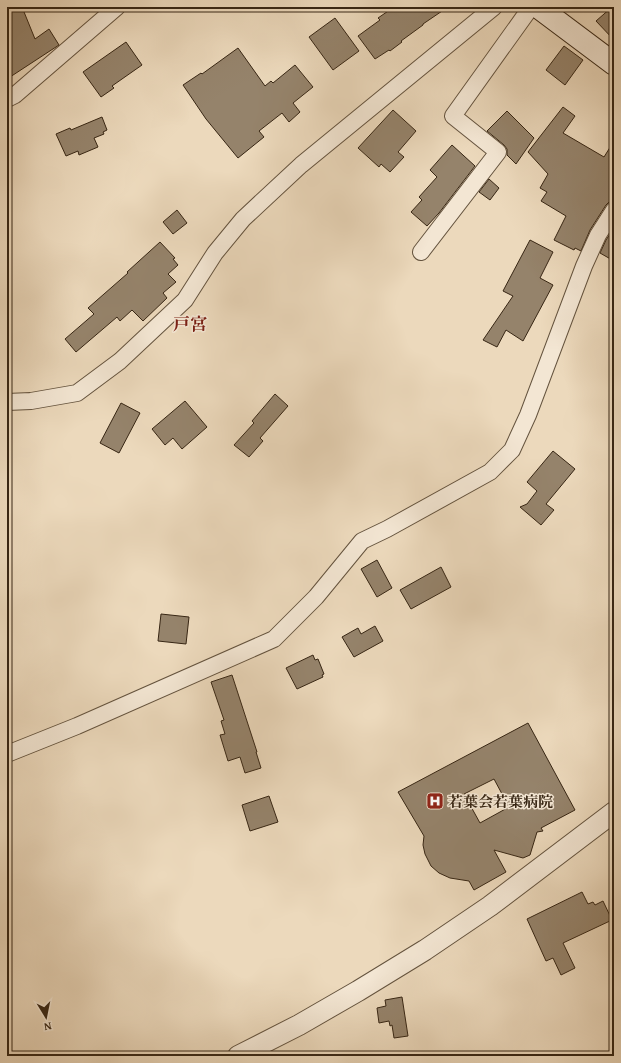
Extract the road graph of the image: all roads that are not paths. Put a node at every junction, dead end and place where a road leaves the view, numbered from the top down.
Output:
1 (117, 7) edge
2 (494, 7) edge
3 (531, 7) edge
4 (538, 7) edge
5 (614, 64) edge
6 (7, 99) edge
7 (614, 210) edge
8 (421, 252) dead end
9 (7, 402) edge
10 (7, 754) edge
11 (614, 812) edge
12 (238, 1056) edge

1 - 6 street
2 - 9 street
3 - 8 street
4 - 5 main road
7 - 10 street
11 - 12 street

